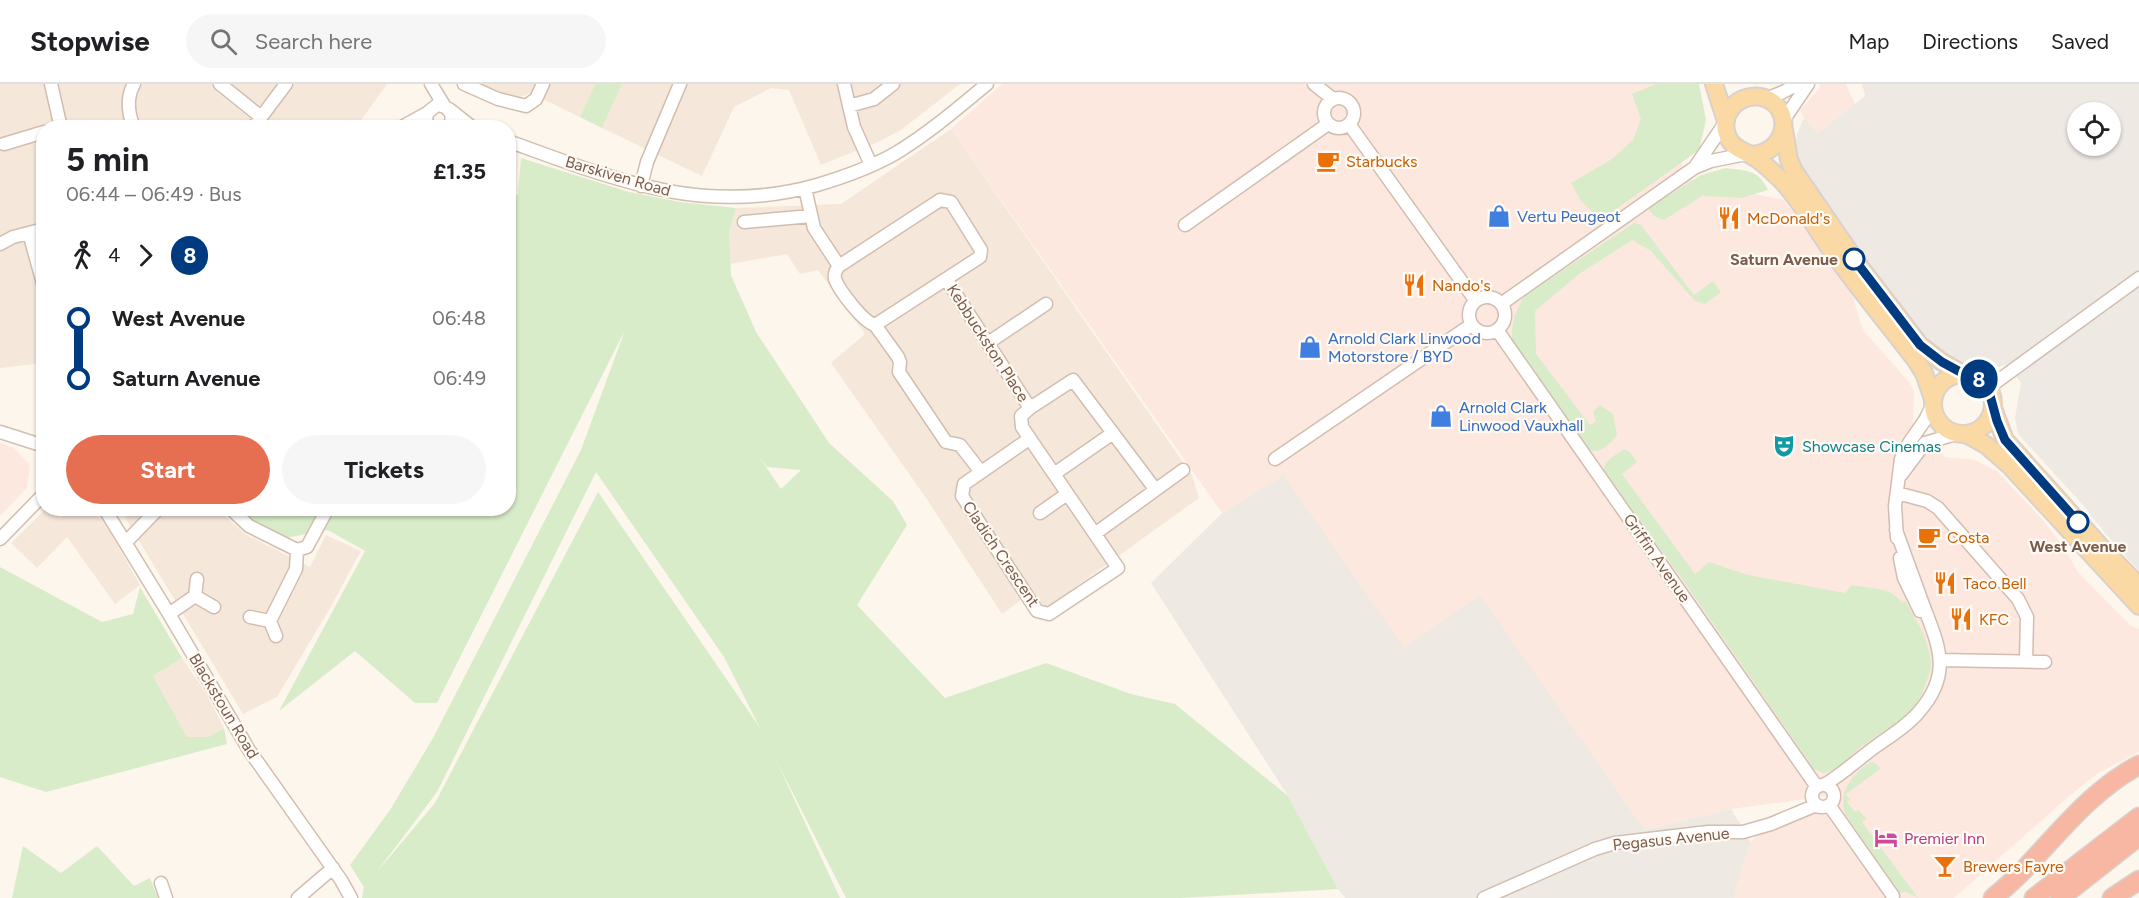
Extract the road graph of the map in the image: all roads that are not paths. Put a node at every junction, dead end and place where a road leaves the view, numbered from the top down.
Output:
1 (51, 84) edge
2 (134, 84) edge
3 (220, 84) edge
4 (286, 84) edge
5 (427, 84) edge
6 (431, 84) edge
7 (465, 84) edge
8 (543, 84) edge
9 (680, 84) edge
10 (844, 84) edge
11 (893, 84) edge
12 (987, 84) edge
13 (1314, 84) edge
14 (1714, 84) edge
15 (1740, 84) edge
16 (1798, 84) edge
17 (1808, 84) edge
18 (1763, 98) junction
19 (1333, 99) junction
20 (849, 106) junction
21 (447, 108) junction
22 (428, 111) junction
23 (261, 117) junction
24 (59, 120) edge
25 (130, 120) edge
26 (259, 120) edge
27 (413, 120) edge
28 (426, 120) edge
29 (451, 120) edge
30 (463, 120) edge
31 (1725, 122) junction
32 (1783, 123) junction
33 (1328, 124) junction
34 (1348, 124) junction
35 (36, 134) edge
36 (4, 144) dead end
37 (516, 144) edge
38 (1749, 154) junction
39 (871, 165) junction
40 (1694, 168) junction
41 (640, 186) junction
42 (805, 188) junction
43 (811, 216) junction
44 (744, 222) dead end
45 (1185, 225) dead end
46 (36, 231) edge
47 (29, 233) junction
48 (0, 244) edge
49 (36, 258) edge
50 (838, 266) junction
51 (2139, 278) edge
52 (946, 279) junction
53 (1475, 300) junction
54 (1046, 304) dead end
55 (1502, 304) junction
56 (875, 325) junction
57 (1471, 325) junction
58 (1497, 330) junction
59 (988, 343) junction
60 (1964, 374) junction
61 (1988, 388) junction
62 (1933, 402) junction
63 (1030, 408) junction
64 (1993, 408) junction
65 (0, 432) edge
66 (1113, 433) junction
67 (1961, 434) junction
68 (1029, 439) junction
69 (36, 443) edge
70 (1275, 459) dead end
71 (1183, 470) dead end
72 (981, 472) junction
73 (1054, 474) junction
74 (1900, 476) junction
75 (1155, 489) junction
76 (1897, 493) junction
77 (1067, 494) junction
78 (36, 502) edge
79 (1040, 513) dead end
80 (109, 516) edge
81 (151, 516) edge
82 (238, 516) edge
83 (324, 516) edge
84 (1096, 533) junction
85 (0, 539) edge
86 (126, 542) junction
87 (297, 550) junction
88 (197, 579) dead end
89 (2139, 586) edge
90 (195, 596) junction
91 (2139, 606) edge
92 (213, 607) dead end
93 (169, 614) junction
94 (250, 617) dead end
95 (270, 621) junction
96 (276, 636) dead end
97 (1940, 660) junction
98 (2026, 661) junction
99 (2045, 662) dead end
100 (2139, 765) edge
101 (1846, 772) junction
102 (1818, 788) junction
103 (1828, 803) junction
104 (1793, 814) junction
105 (2139, 817) edge
106 (2139, 836) edge
107 (333, 868) junction
108 (2139, 880) edge
109 (161, 883) dead end
110 (1893, 896) dead end
111 (166, 898) edge
112 (298, 898) edge
113 (351, 898) edge
114 (1484, 898) edge
115 (1993, 898) edge
116 (2034, 898) edge
117 (2060, 898) edge
118 (2112, 898) edge

1 - 24 street
2 - 25 street
3 - 23 street
4 - 23 street
5 - 22 street
6 - 21 street
7 - 8 street
9 - 41 street
10 - 20 street
11 - 20 street
12 - 39 street, Barskiven Road
13 - 19 street
14 - 31 main road
15 - 18 main road
16 - 18 street
17 - 32 street
18 - 31 main road
18 - 32 main road
19 - 33 street
19 - 34 street
20 - 39 street
21 - 22 street
21 - 29 street
21 - 30 street
22 - 27 street
22 - 28 street
23 - 26 street
31 - 38 main road
31 - 40 street
32 - 38 main road
32 - 60 main road
33 - 34 street
33 - 45 street
34 - 53 street
35 - 36 street
37 - 41 street, Barskiven Road
38 - 40 street
38 - 62 main road
39 - 42 street, Barskiven Road
40 - 55 street
41 - 42 street, Barskiven Road
42 - 43 street
43 - 44 street
43 - 50 street
46 - 47 street
47 - 48 street
47 - 49 street
50 - 52 street
50 - 56 street
51 - 61 street
52 - 56 street
52 - 59 street, Kebbuckston Place
53 - 55 street
53 - 57 street
54 - 59 street
55 - 58 street
56 - 72 street
57 - 58 street
57 - 70 street
58 - 102 street, Griffin Avenue
59 - 63 street, Kebbuckston Place
60 - 61 main road
60 - 62 main road
61 - 64 main road
62 - 67 main road
62 - 74 street
63 - 66 street
63 - 68 street
64 - 67 main road
64 - 89 main road
65 - 69 street
66 - 73 street
66 - 75 street
67 - 74 street
67 - 91 main road
68 - 72 street, Cladich Crescent
68 - 73 street
71 - 75 street
72 - 84 street, Cladich Crescent
73 - 77 street
74 - 76 street
75 - 84 street
76 - 97 street
76 - 98 street
77 - 79 street
77 - 84 street
78 - 85 street
80 - 86 street, Blackstoun Road
81 - 86 street
82 - 87 street
83 - 87 street
86 - 93 street, Blackstoun Road
87 - 95 street
88 - 90 street
90 - 92 street
90 - 93 street
93 - 107 street, Blackstoun Road
94 - 95 street
95 - 96 street
97 - 98 street
97 - 101 street
98 - 99 street
100 - 115 highway
101 - 102 street
101 - 103 street
102 - 103 street
102 - 103 street
102 - 104 street
103 - 104 street, Pegasus Avenue
103 - 110 street
104 - 114 street, Pegasus Avenue
105 - 116 highway
106 - 117 highway
107 - 112 street
107 - 113 street, Blackstoun Road
108 - 118 highway
109 - 111 street

